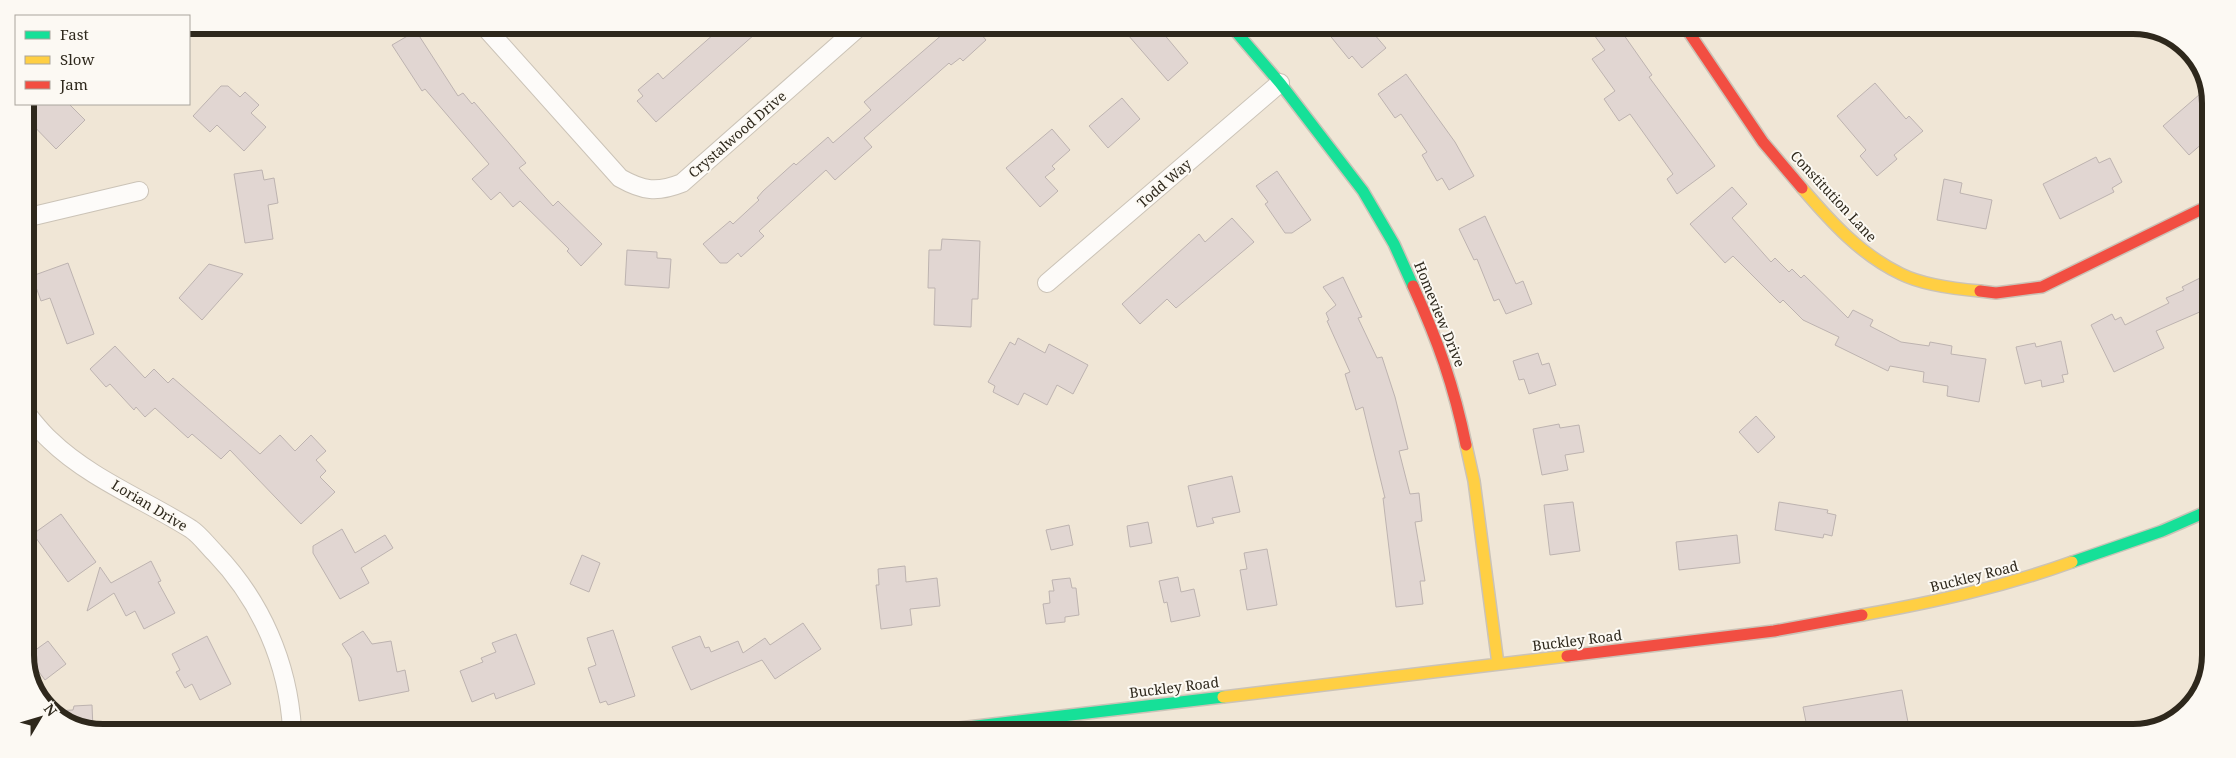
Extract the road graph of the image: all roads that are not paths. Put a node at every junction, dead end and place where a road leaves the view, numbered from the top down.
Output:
1 (491, 34) edge
2 (851, 34) edge
3 (1238, 34) edge
4 (1690, 34) edge
5 (1280, 83) junction
6 (139, 191) dead end
7 (2202, 209) edge
8 (34, 216) edge
9 (1047, 283) dead end
10 (34, 422) edge
11 (2202, 514) edge
12 (1498, 664) junction
13 (292, 724) edge
14 (993, 724) edge

1 - 2 street, Crystalwood Drive
3 - 5 street, Homeview Drive
4 - 7 street, Constitution Lane
5 - 9 street, Todd Way
5 - 12 street, Homeview Drive
6 - 8 street
10 - 13 street, Lorian Drive
11 - 12 street, Buckley Road
12 - 14 street, Buckley Road

